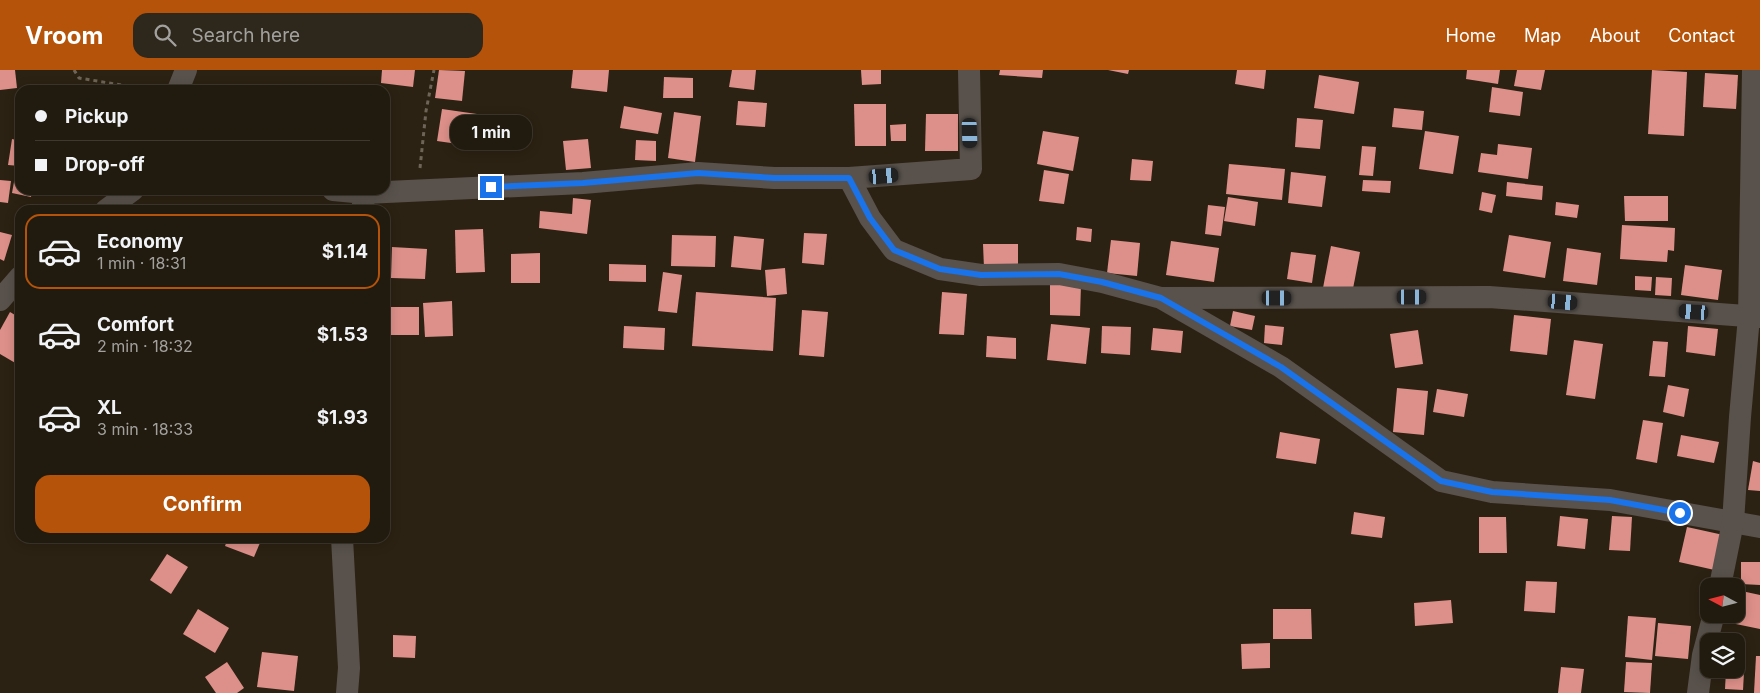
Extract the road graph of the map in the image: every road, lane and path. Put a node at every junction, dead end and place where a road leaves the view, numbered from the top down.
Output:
1 (74, 70) edge
2 (186, 70) edge
3 (434, 70) edge
4 (968, 70) edge
5 (1754, 70) edge
6 (121, 85) edge
7 (180, 85) edge
8 (849, 178) junction
9 (418, 191) junction
10 (126, 195) edge
11 (346, 195) edge
12 (363, 202) edge
13 (113, 205) edge
14 (15, 283) edge
15 (1161, 298) junction
16 (0, 300) edge
17 (1755, 317) edge
18 (1733, 522) junction
19 (1760, 527) edge
20 (342, 543) edge
21 (1722, 578) edge
22 (1712, 623) edge
23 (347, 693) edge
24 (1698, 693) edge

1 - 6 path
2 - 7 street
3 - 9 path
4 - 8 street
5 - 17 street
8 - 9 street
8 - 15 street
9 - 12 street
10 - 13 street
11 - 12 street
14 - 16 street
15 - 17 street
15 - 18 street
17 - 18 street
18 - 19 street
18 - 21 street
20 - 23 street
22 - 24 street

